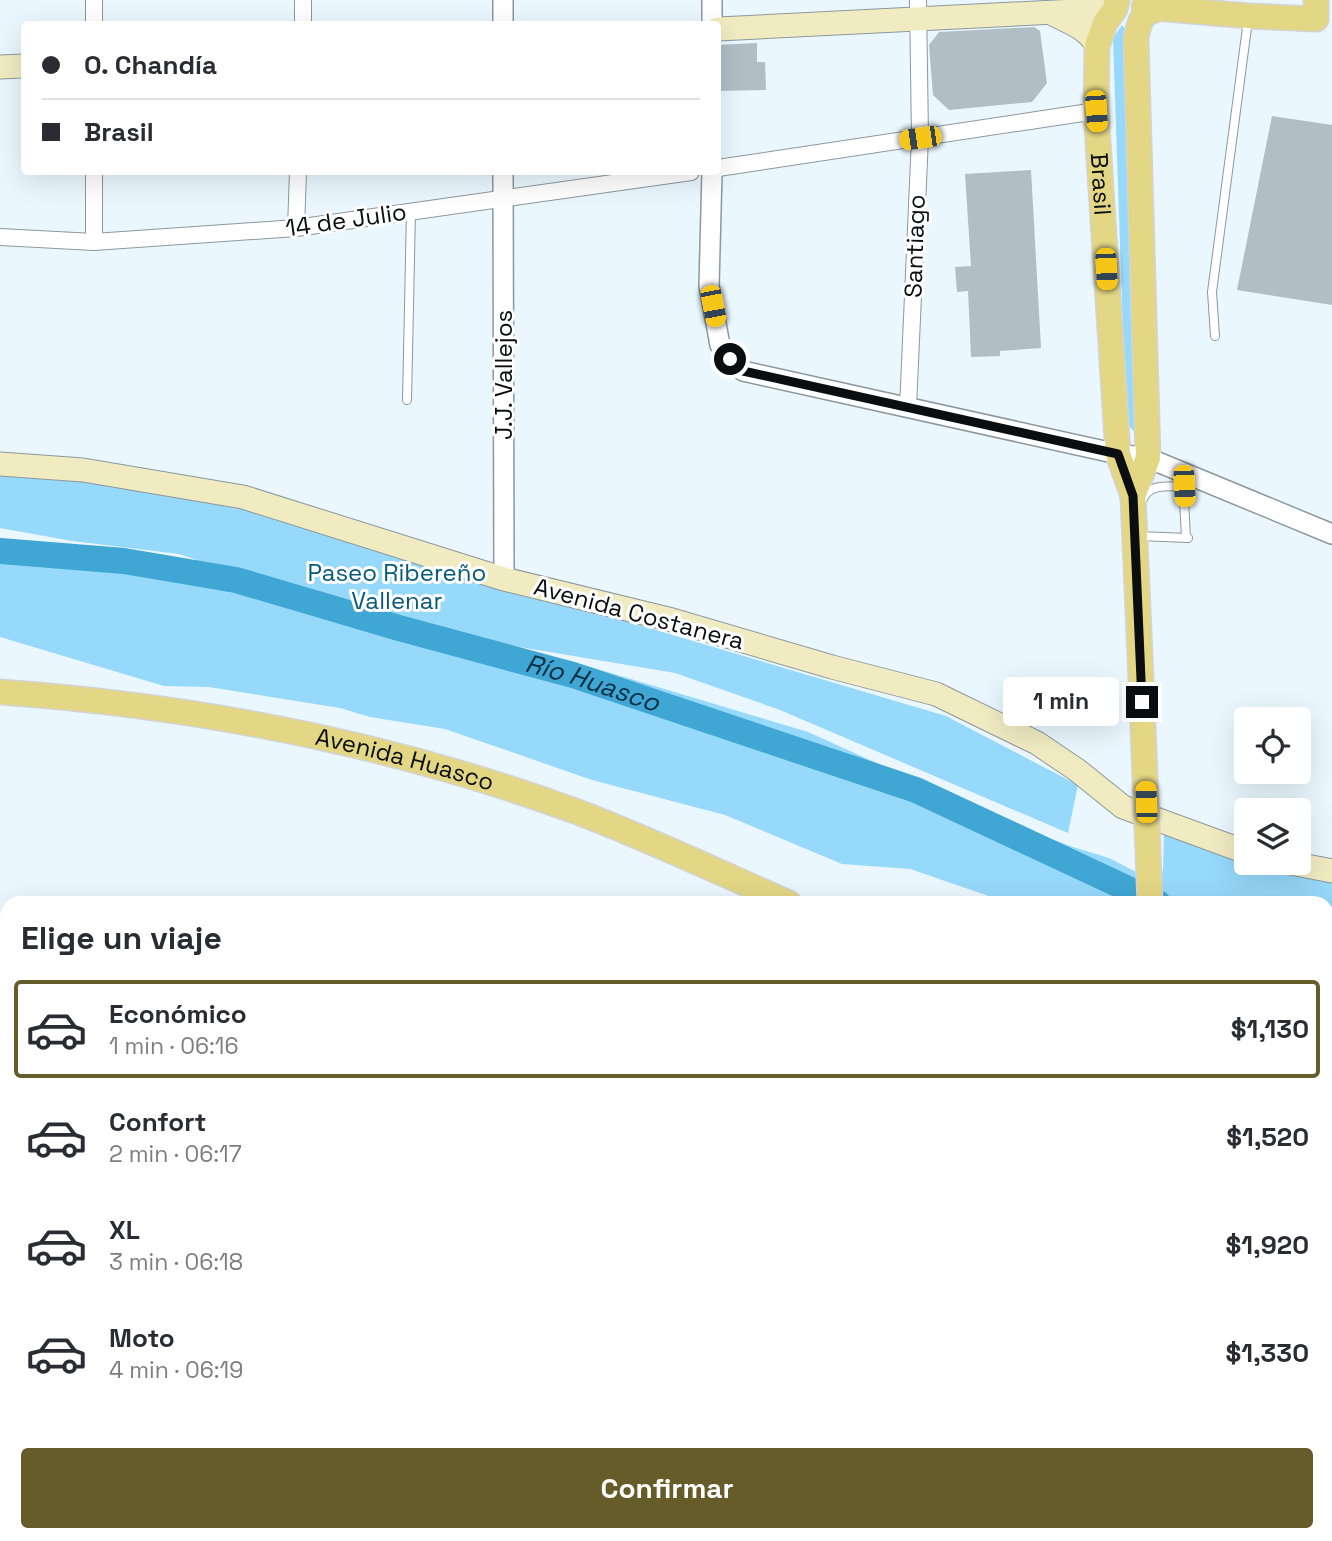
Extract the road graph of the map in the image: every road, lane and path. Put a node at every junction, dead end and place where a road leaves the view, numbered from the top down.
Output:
1 (94, 0) edge
2 (303, 0) edge
3 (503, 0) edge
4 (712, 0) edge
5 (1119, 3) edge
6 (1158, 9) junction
7 (918, 10) edge
8 (1051, 12) junction
9 (1322, 13) edge
10 (1249, 16) junction
11 (94, 21) edge
12 (303, 21) edge
13 (503, 21) edge
14 (712, 21) edge
15 (721, 29) edge
16 (1136, 38) junction
17 (1097, 46) junction
18 (0, 66) edge
19 (21, 66) edge
20 (1096, 111) junction
21 (920, 138) junction
22 (721, 168) edge
23 (94, 175) edge
24 (298, 175) edge
25 (503, 175) edge
26 (669, 175) edge
27 (712, 175) edge
28 (503, 198) junction
29 (411, 211) junction
30 (296, 228) junction
31 (0, 237) edge
32 (94, 242) junction
33 (1215, 337) dead end
34 (407, 400) dead end
35 (908, 408) junction
36 (1118, 454) junction
37 (1148, 458) junction
38 (0, 464) edge
39 (1183, 479) junction
40 (1133, 496) junction
41 (1332, 534) edge
42 (1140, 536) junction
43 (505, 579) junction
44 (0, 692) edge
45 (1234, 848) edge
46 (1311, 867) edge
47 (1332, 871) edge
48 (773, 896) edge
49 (1150, 896) edge

1 - 11 street
2 - 12 street
3 - 13 street
4 - 14 street
5 - 6 main road
5 - 8 main road
5 - 16 main road
5 - 17 main road, Brasil
6 - 10 main road
6 - 16 main road
7 - 8 main road
7 - 15 main road
7 - 21 street, Santiago
8 - 17 main road
9 - 10 main road
10 - 33 lane
16 - 37 main road, Brasil
17 - 20 main road, Brasil
18 - 19 main road
20 - 21 street
20 - 36 main road, Brasil
21 - 22 street
21 - 35 street, Santiago
23 - 32 street
24 - 30 street
25 - 28 street, J.J. Vallejos
26 - 28 street, 14 de Julio
27 - 35 street
28 - 29 street, 14 de Julio
28 - 43 street, J.J. Vallejos
29 - 30 street, 14 de Julio
29 - 34 lane
30 - 32 street, 14 de Julio
31 - 32 street, 14 de Julio
35 - 36 street
36 - 37 street
36 - 40 main road, Brasil
37 - 39 street
37 - 40 main road, Brasil
38 - 43 main road, Avenida Costanera
39 - 41 street
39 - 42 lane
39 - 42 lane
40 - 42 main road, Brasil
42 - 49 main road, Brasil, bridge
43 - 45 main road, Avenida Costanera
44 - 48 main road, Avenida Huasco
46 - 47 main road

